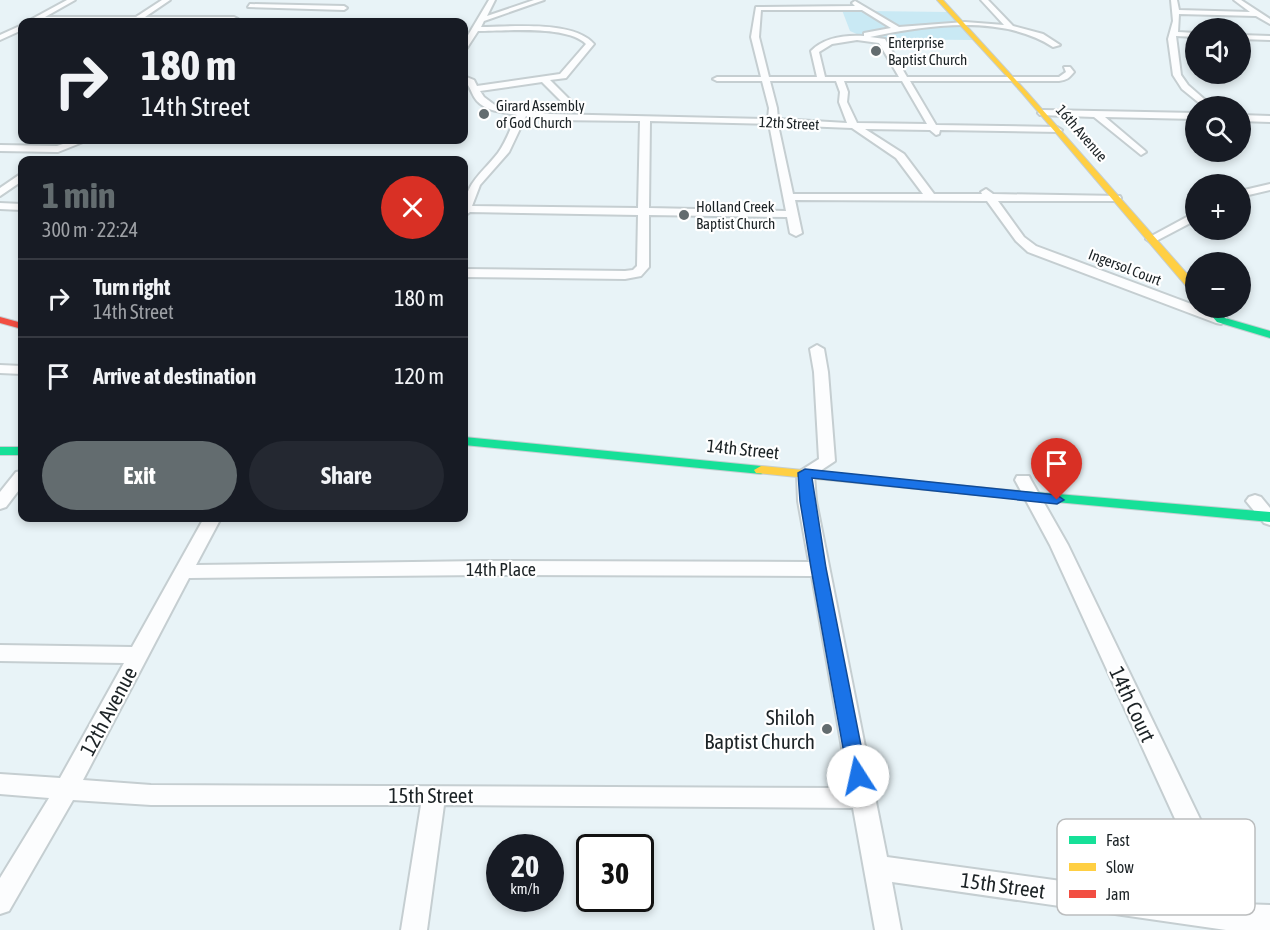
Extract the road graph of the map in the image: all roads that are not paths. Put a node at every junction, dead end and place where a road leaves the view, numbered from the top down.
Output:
1 (72, 0) edge
2 (167, 0) edge
3 (258, 0) edge
4 (351, 0) edge
5 (492, 0) edge
6 (541, 0) edge
7 (852, 0) edge
8 (940, 0) edge
9 (984, 0) edge
10 (1174, 0) edge
11 (1237, 0) edge
12 (344, 8) junction
13 (863, 8) junction
14 (1177, 12) junction
15 (240, 14) edge
16 (1258, 14) junction
17 (39, 18) edge
18 (140, 18) edge
19 (171, 18) edge
20 (338, 18) dead end
21 (481, 20) junction
22 (1270, 22) edge
23 (964, 26) junction
24 (1010, 27) junction
25 (18, 29) edge
26 (476, 29) junction
27 (898, 30) junction
28 (1174, 34) junction
29 (1185, 34) edge
30 (1251, 37) edge
31 (0, 38) edge
32 (1270, 38) edge
33 (468, 40) edge
34 (862, 40) junction
35 (1056, 45) dead end
36 (1067, 69) dead end
37 (821, 78) junction
38 (839, 78) junction
39 (903, 78) junction
40 (1011, 78) junction
41 (717, 79) dead end
42 (765, 79) junction
43 (468, 80) edge
44 (545, 80) junction
45 (475, 89) junction
46 (1196, 96) edge
47 (568, 103) dead end
48 (1043, 113) junction
49 (522, 114) junction
50 (1096, 114) junction
51 (1185, 116) edge
52 (1251, 118) edge
53 (645, 119) junction
54 (1270, 119) edge
55 (773, 122) junction
56 (853, 126) junction
57 (934, 130) junction
58 (1057, 130) junction
59 (72, 144) edge
60 (0, 148) edge
61 (58, 149) junction
62 (1141, 152) dead end
63 (48, 156) edge
64 (18, 179) edge
65 (1270, 186) edge
66 (1251, 191) edge
67 (0, 193) edge
68 (988, 195) junction
69 (790, 197) junction
70 (931, 198) junction
71 (1116, 198) junction
72 (468, 202) edge
73 (0, 206) edge
74 (18, 207) edge
75 (468, 211) edge
76 (642, 211) junction
77 (792, 214) junction
78 (1185, 221) edge
79 (796, 233) dead end
80 (1152, 239) junction
81 (468, 273) edge
82 (1185, 278) edge
83 (0, 320) edge
84 (1221, 320) joint
85 (18, 325) edge
86 (1270, 335) edge
87 (817, 349) dead end
88 (0, 369) edge
89 (18, 370) edge
90 (468, 429) edge
91 (468, 441) edge
92 (676, 448) dead end
93 (0, 451) edge
94 (18, 451) edge
95 (804, 466) junction
96 (18, 481) edge
97 (1026, 484) junction
98 (0, 503) edge
99 (1263, 509) edge
100 (210, 522) edge
101 (819, 568) junction
102 (183, 572) junction
103 (0, 652) edge
104 (137, 655) junction
105 (0, 784) edge
106 (67, 788) junction
107 (434, 795) junction
108 (862, 798) junction
109 (1188, 819) edge
110 (878, 867) junction
111 (1057, 895) edge
112 (0, 902) edge
113 (1180, 915) edge
114 (1270, 918) edge
115 (1237, 924) edge
116 (414, 930) edge
117 (888, 930) edge

1 - 17 street
2 - 18 street
3 - 15 street
4 - 12 street
5 - 21 street
6 - 21 street
7 - 13 street
8 - 23 street, 16th Avenue
9 - 24 street
10 - 14 street
11 - 16 street
12 - 15 street
12 - 20 street
13 - 27 street
13 - 42 street
14 - 16 street
14 - 28 street
15 - 19 street
16 - 22 street
21 - 26 street
23 - 24 street
23 - 27 street
23 - 40 street, 16th Avenue
24 - 35 street
25 - 31 street
26 - 33 street
26 - 44 street
27 - 34 street
28 - 29 street
28 - 46 street
30 - 32 street
34 - 37 street
34 - 39 street
36 - 40 street
37 - 38 street
37 - 42 street
38 - 39 street
38 - 56 street
39 - 40 street
39 - 57 street
40 - 48 street, 16th Avenue
41 - 42 street
42 - 55 street
43 - 45 street
44 - 45 street
44 - 47 street
45 - 49 street
48 - 50 street
48 - 58 street, 16th Avenue
49 - 53 street, 12th Street
49 - 72 street
50 - 51 street
50 - 62 street
52 - 54 street
53 - 55 street, 12th Street
53 - 76 street
55 - 56 street, 12th Street
55 - 69 street
56 - 57 street, 12th Street
56 - 70 street
57 - 58 street, 12th Street
58 - 71 street, 16th Avenue
59 - 61 street
60 - 61 street
61 - 63 street
64 - 67 street
65 - 66 street
68 - 70 street
68 - 71 street
68 - 84 street, Ingersol Court
69 - 70 street
69 - 77 street
71 - 80 street, 16th Avenue
73 - 74 street
75 - 76 street
76 - 77 street
76 - 81 street
77 - 79 street
78 - 80 street
80 - 82 street, 16th Avenue
83 - 85 street
84 - 86 street, Ingersol Court
87 - 95 street
88 - 89 street
90 - 92 street
91 - 95 street, 14th Street
93 - 94 street
95 - 97 street, 14th Street
95 - 101 street
96 - 98 street
97 - 99 street, 14th Street
97 - 109 street, 14th Court
100 - 102 street, 12th Avenue
101 - 102 street, 14th Place
101 - 108 street
102 - 104 street, 12th Avenue
103 - 104 street
104 - 106 street, 12th Avenue
105 - 106 street, 15th Street
106 - 107 street, 15th Street
106 - 112 street, 12th Avenue
107 - 108 street, 15th Street
107 - 116 street
108 - 110 street
110 - 111 street, 15th Street
110 - 117 street
113 - 115 street, 15th Street
114 - 115 street, 15th Street

